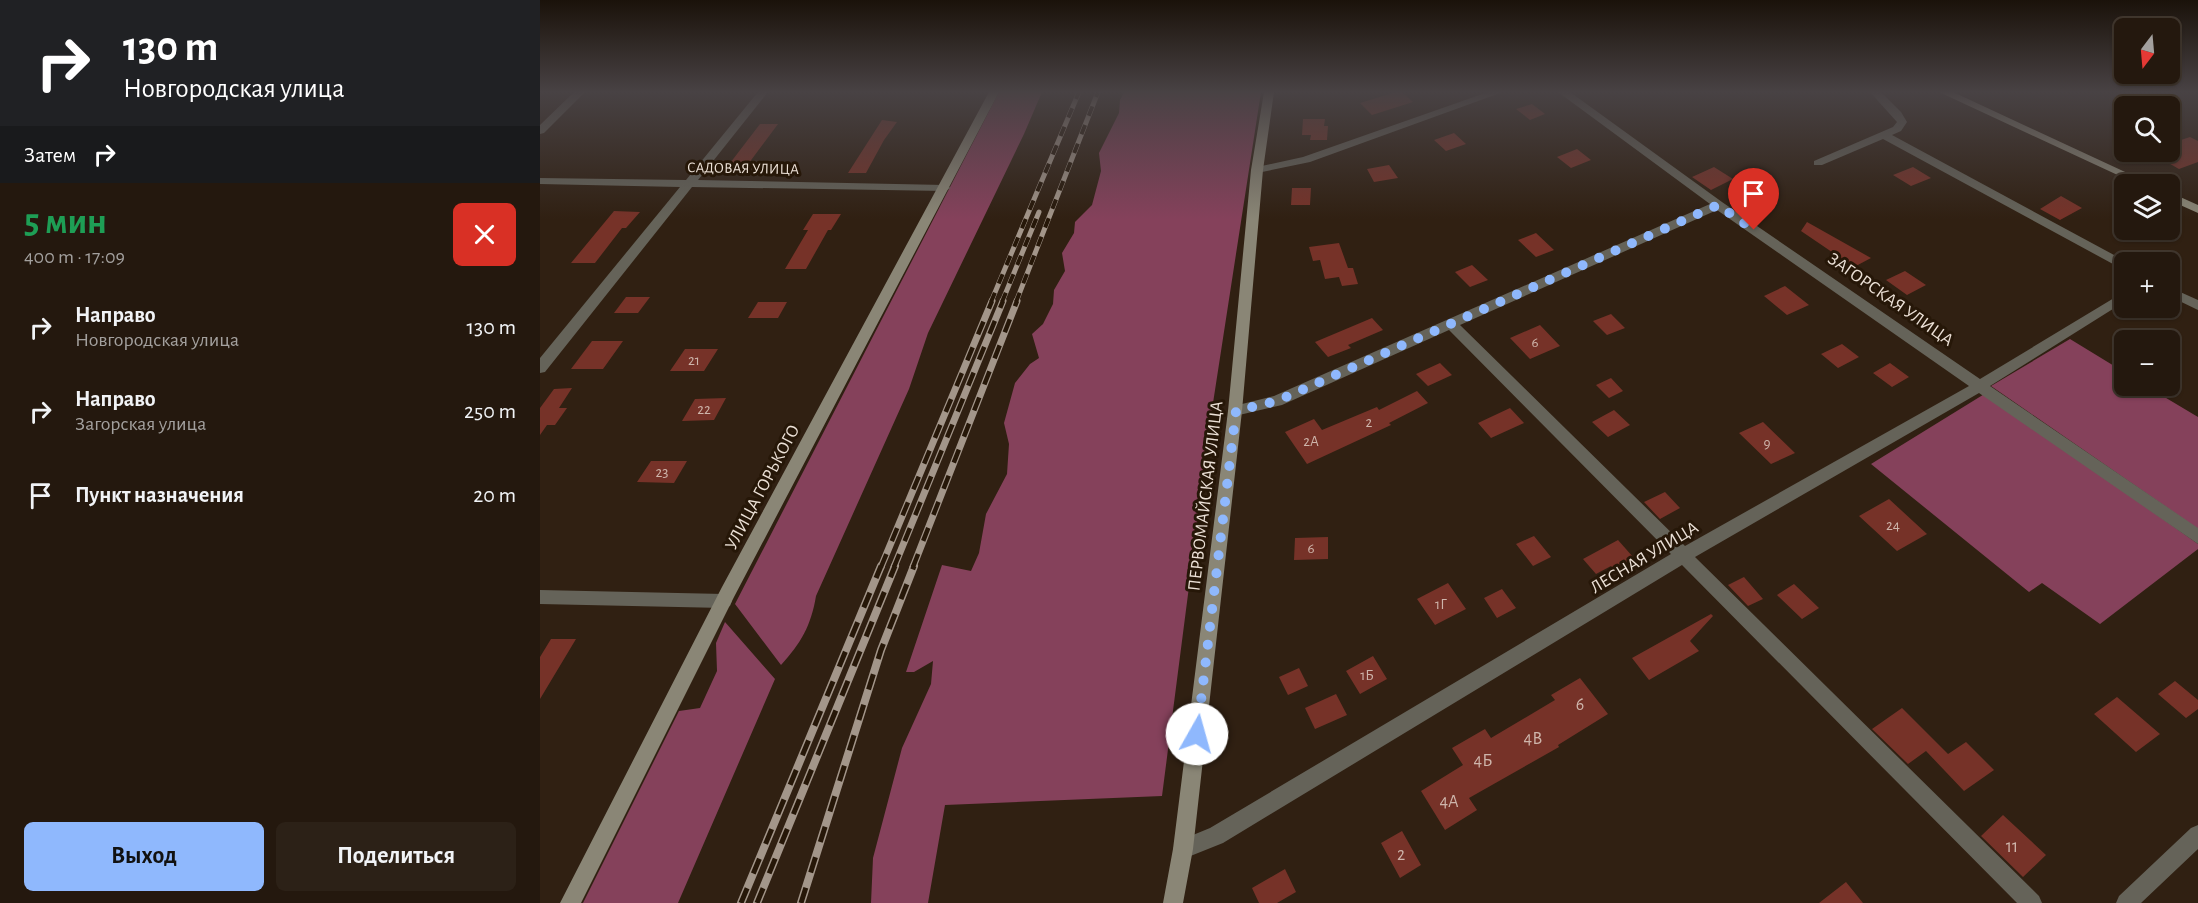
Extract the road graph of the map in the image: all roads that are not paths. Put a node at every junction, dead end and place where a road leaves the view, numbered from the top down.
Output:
1 (729, 134) edge
2 (972, 134) edge
3 (1263, 134) edge
4 (1379, 134) edge
5 (1621, 134) edge
6 (1888, 134) edge
7 (2036, 134) edge
8 (1885, 136) junction
9 (1818, 163) dead end
10 (1257, 170) junction
11 (2123, 174) edge
12 (540, 181) edge
13 (691, 182) junction
14 (945, 188) junction
15 (2180, 201) edge
16 (1718, 205) junction
17 (2198, 209) edge
18 (2114, 261) edge
19 (2180, 297) edge
20 (2114, 302) edge
21 (2198, 306) edge
22 (1450, 323) junction
23 (540, 368) edge
24 (1981, 385) junction
25 (1236, 411) junction
26 (2198, 537) edge
27 (1684, 555) junction
28 (540, 597) edge
29 (723, 601) junction
30 (2198, 835) edge
31 (1183, 849) junction
32 (570, 903) edge
33 (1173, 903) edge
34 (2032, 903) edge
35 (2126, 903) edge

1 - 13 street
2 - 14 street, УЛИЦА ГОРЬКОГО
3 - 10 street, ПЕРВОМАЙСКАЯ УЛИЦА
4 - 10 street
5 - 16 street, ЗАГОРСКАЯ УЛИЦА
6 - 8 street
7 - 11 street
8 - 9 street
8 - 18 street
10 - 25 street, ПЕРВОМАЙСКАЯ УЛИЦА
12 - 13 street, САДОВАЯ УЛИЦА
13 - 14 street, САДОВАЯ УЛИЦА
13 - 23 street
14 - 29 street, УЛИЦА ГОРЬКОГО
15 - 17 street
16 - 22 street
16 - 24 street, ЗАГОРСКАЯ УЛИЦА
19 - 21 street
20 - 24 street, ЛЕСНАЯ УЛИЦА
22 - 25 street
22 - 27 street
24 - 26 street, ЗАГОРСКАЯ УЛИЦА
24 - 27 street, ЛЕСНАЯ УЛИЦА
25 - 31 street, ПЕРВОМАЙСКАЯ УЛИЦА
27 - 31 street, ЛЕСНАЯ УЛИЦА
27 - 34 street
28 - 29 street
29 - 32 street, УЛИЦА ГОРЬКОГО
30 - 35 street
31 - 33 street, ПЕРВОМАЙСКАЯ УЛИЦА

